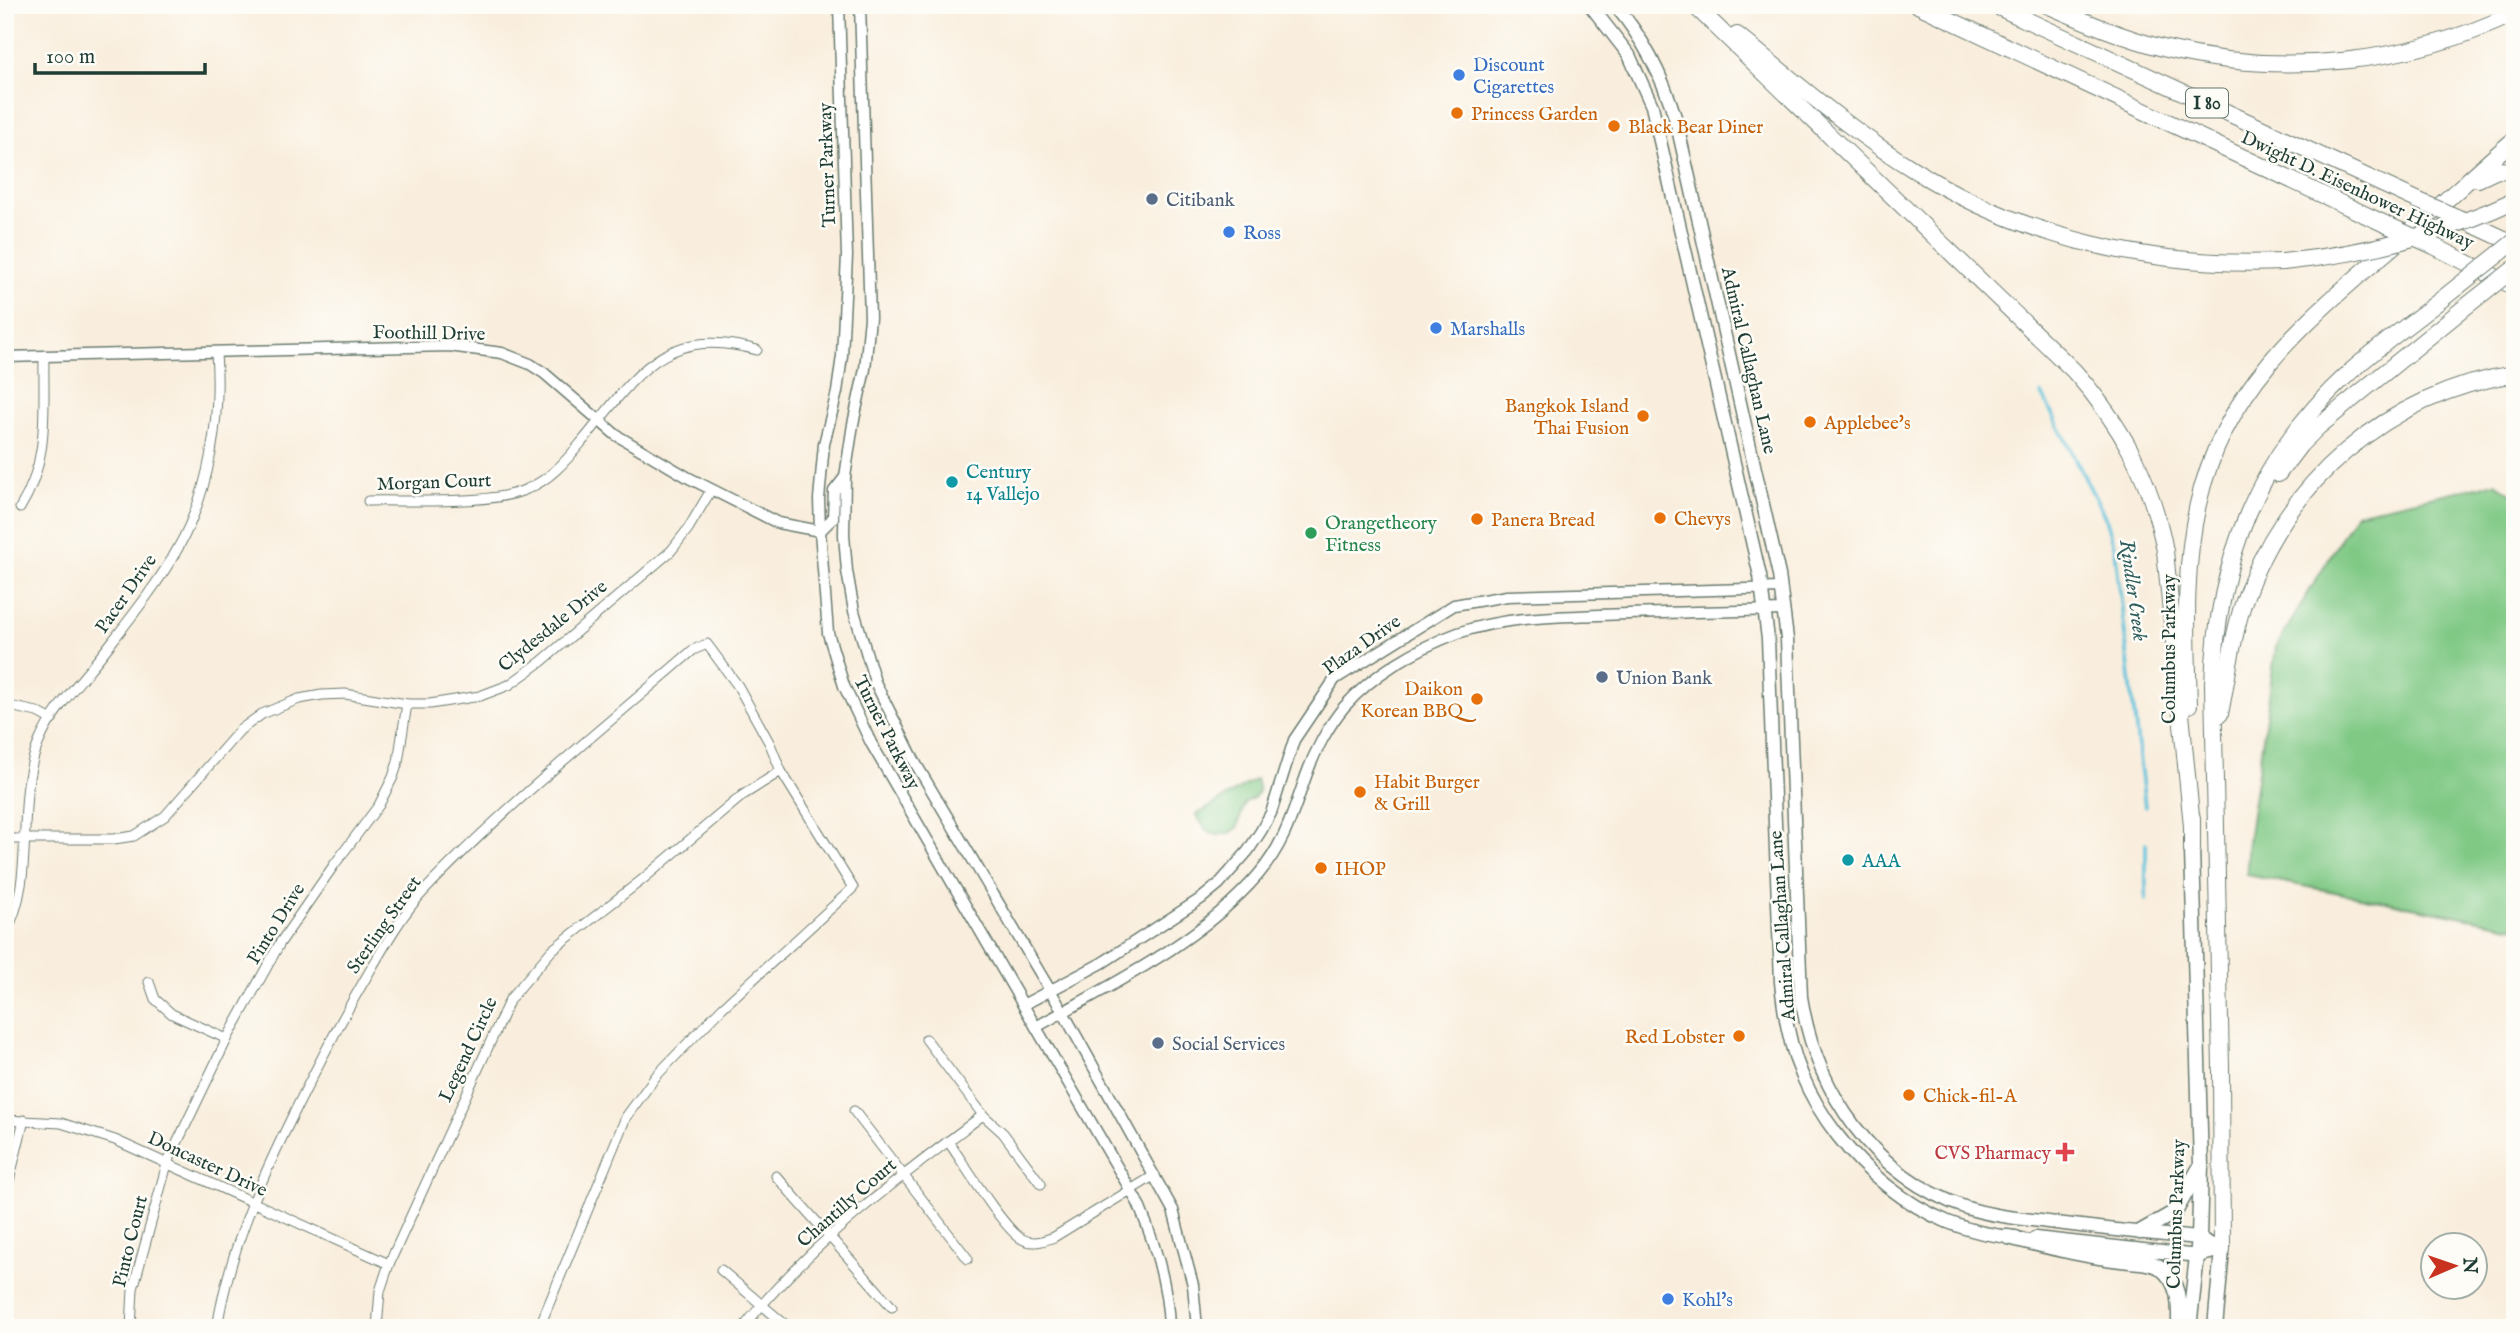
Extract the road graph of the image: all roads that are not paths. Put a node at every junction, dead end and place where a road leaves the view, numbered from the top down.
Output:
1 (839, 5) edge
2 (860, 5) edge
3 (1590, 5) edge
4 (1615, 5) edge
5 (1694, 5) edge
6 (1700, 5) edge
7 (1917, 5) edge
8 (1994, 5) edge
9 (2047, 5) edge
10 (2515, 13) edge
11 (2515, 139) edge
12 (2515, 171) edge
13 (2515, 200) edge
14 (2441, 206) junction
15 (2461, 219) junction
16 (2515, 235) edge
17 (2515, 243) edge
18 (2515, 268) edge
19 (2515, 287) edge
20 (757, 350) dead end
21 (216, 353) junction
22 (44, 356) junction
23 (5, 357) edge
24 (2515, 374) edge
25 (599, 422) junction
26 (845, 477) junction
27 (711, 490) junction
28 (368, 501) dead end
29 (20, 508) dead end
30 (820, 531) junction
31 (2238, 535) junction
32 (1781, 588) junction
33 (1763, 589) junction
34 (1765, 610) junction
35 (1784, 610) junction
36 (407, 704) junction
37 (5, 705) edge
38 (52, 720) junction
39 (2214, 747) junction
40 (781, 771) junction
41 (2192, 826) junction
42 (24, 838) junction
43 (5, 839) edge
44 (2192, 850) joint
45 (5, 934) edge
46 (149, 982) dead end
47 (1050, 990) junction
48 (1023, 1005) junction
49 (1062, 1012) junction
50 (1036, 1027) junction
51 (227, 1039) junction
52 (926, 1039) dead end
53 (854, 1111) dead end
54 (983, 1115) junction
55 (5, 1120) edge
56 (24, 1120) junction
57 (948, 1142) junction
58 (167, 1164) junction
59 (2201, 1165) junction
60 (902, 1175) junction
61 (1155, 1175) junction
62 (776, 1176) dead end
63 (1041, 1184) dead end
64 (1131, 1190) junction
65 (5, 1196) edge
66 (253, 1203) junction
67 (2140, 1232) junction
68 (830, 1237) junction
69 (2008, 1237) junction
70 (2199, 1238) junction
71 (2222, 1250) junction
72 (2198, 1256) junction
73 (968, 1259) dead end
74 (389, 1264) junction
75 (721, 1270) dead end
76 (761, 1304) junction
77 (892, 1307) dead end
78 (131, 1328) edge
79 (217, 1328) edge
80 (377, 1328) edge
81 (539, 1328) edge
82 (743, 1328) edge
83 (789, 1328) edge
84 (1169, 1328) edge
85 (1197, 1328) edge
86 (2179, 1328) edge
87 (2189, 1328) edge
88 (2215, 1328) edge

1 - 30 street, Turner Parkway
2 - 26 street, Turner Parkway
3 - 33 main road, Admiral Callaghan Lane
4 - 32 main road, Admiral Callaghan Lane
5 - 41 highway
6 - 13 highway, bridge
7 - 19 highway, Dwight D. Eisenhower Highway / I 80, bridge
8 - 15 highway, Dwight D. Eisenhower Highway / I 80, bridge
9 - 10 highway
11 - 14 highway, Columbus Parkway
12 - 14 highway
14 - 41 highway, Columbus Parkway
15 - 16 highway
15 - 17 highway, Dwight D. Eisenhower Highway / I 80
17 - 31 highway, bridge
18 - 31 highway, bridge
20 - 25 street, Morgan Court
21 - 22 street, Foothill Drive
21 - 25 street, Foothill Drive
21 - 38 street, Pacer Drive
22 - 23 street, Foothill Drive
22 - 29 street
24 - 39 highway
25 - 27 street, Foothill Drive
25 - 28 street, Morgan Court
26 - 30 street
26 - 47 street, Turner Parkway
27 - 30 street, Foothill Drive
27 - 36 street, Clydesdale Drive
30 - 48 street, Turner Parkway
31 - 39 highway
32 - 33 street, Plaza Drive
32 - 35 main road, Admiral Callaghan Lane
33 - 34 main road, Admiral Callaghan Lane
33 - 47 street, Plaza Drive
34 - 35 street, Plaza Drive
34 - 49 street, Plaza Drive
34 - 69 main road, Admiral Callaghan Lane
35 - 67 main road, Admiral Callaghan Lane
36 - 42 street, Clydesdale Drive
36 - 51 street, Pinto Drive
37 - 38 street
38 - 42 street, Pacer Drive
39 - 71 highway
40 - 66 street, Sterling Street
40 - 74 street, Legend Circle
40 - 81 street
41 - 44 highway, Columbus Parkway
42 - 43 street, Clydesdale Drive
42 - 45 street, Pacer Drive
44 - 59 main road, Columbus Parkway
46 - 51 street
47 - 48 street, Plaza Drive
47 - 49 street, Turner Parkway
48 - 50 street, Turner Parkway
49 - 50 street, Plaza Drive
49 - 61 street, Turner Parkway
50 - 64 street, Turner Parkway
51 - 58 street, Pinto Drive
52 - 54 street
53 - 60 street
54 - 57 street, Chantilly Court
54 - 63 street
55 - 56 street, Doncaster Drive
56 - 58 street, Doncaster Drive
56 - 65 street
57 - 60 street, Chantilly Court
57 - 64 street
58 - 66 street, Doncaster Drive
58 - 78 street, Pinto Court
59 - 67 main road
59 - 70 main road, Columbus Parkway
60 - 68 street, Chantilly Court
60 - 73 street
61 - 64 street
61 - 85 street, Turner Parkway
62 - 68 street
64 - 84 street, Turner Parkway
66 - 74 street, Doncaster Drive
66 - 79 street, Sterling Street
67 - 70 main road, Admiral Callaghan Lane
68 - 76 street, Chantilly Court
68 - 77 street
69 - 72 main road, Admiral Callaghan Lane
69 - 86 main road
70 - 71 main road, Admiral Callaghan Lane
70 - 72 main road, Columbus Parkway
71 - 72 main road, Admiral Callaghan Lane
71 - 88 main road
72 - 87 main road, Columbus Parkway
74 - 80 street, Legend Circle
75 - 76 street
76 - 82 street, Chantilly Court
76 - 83 street

